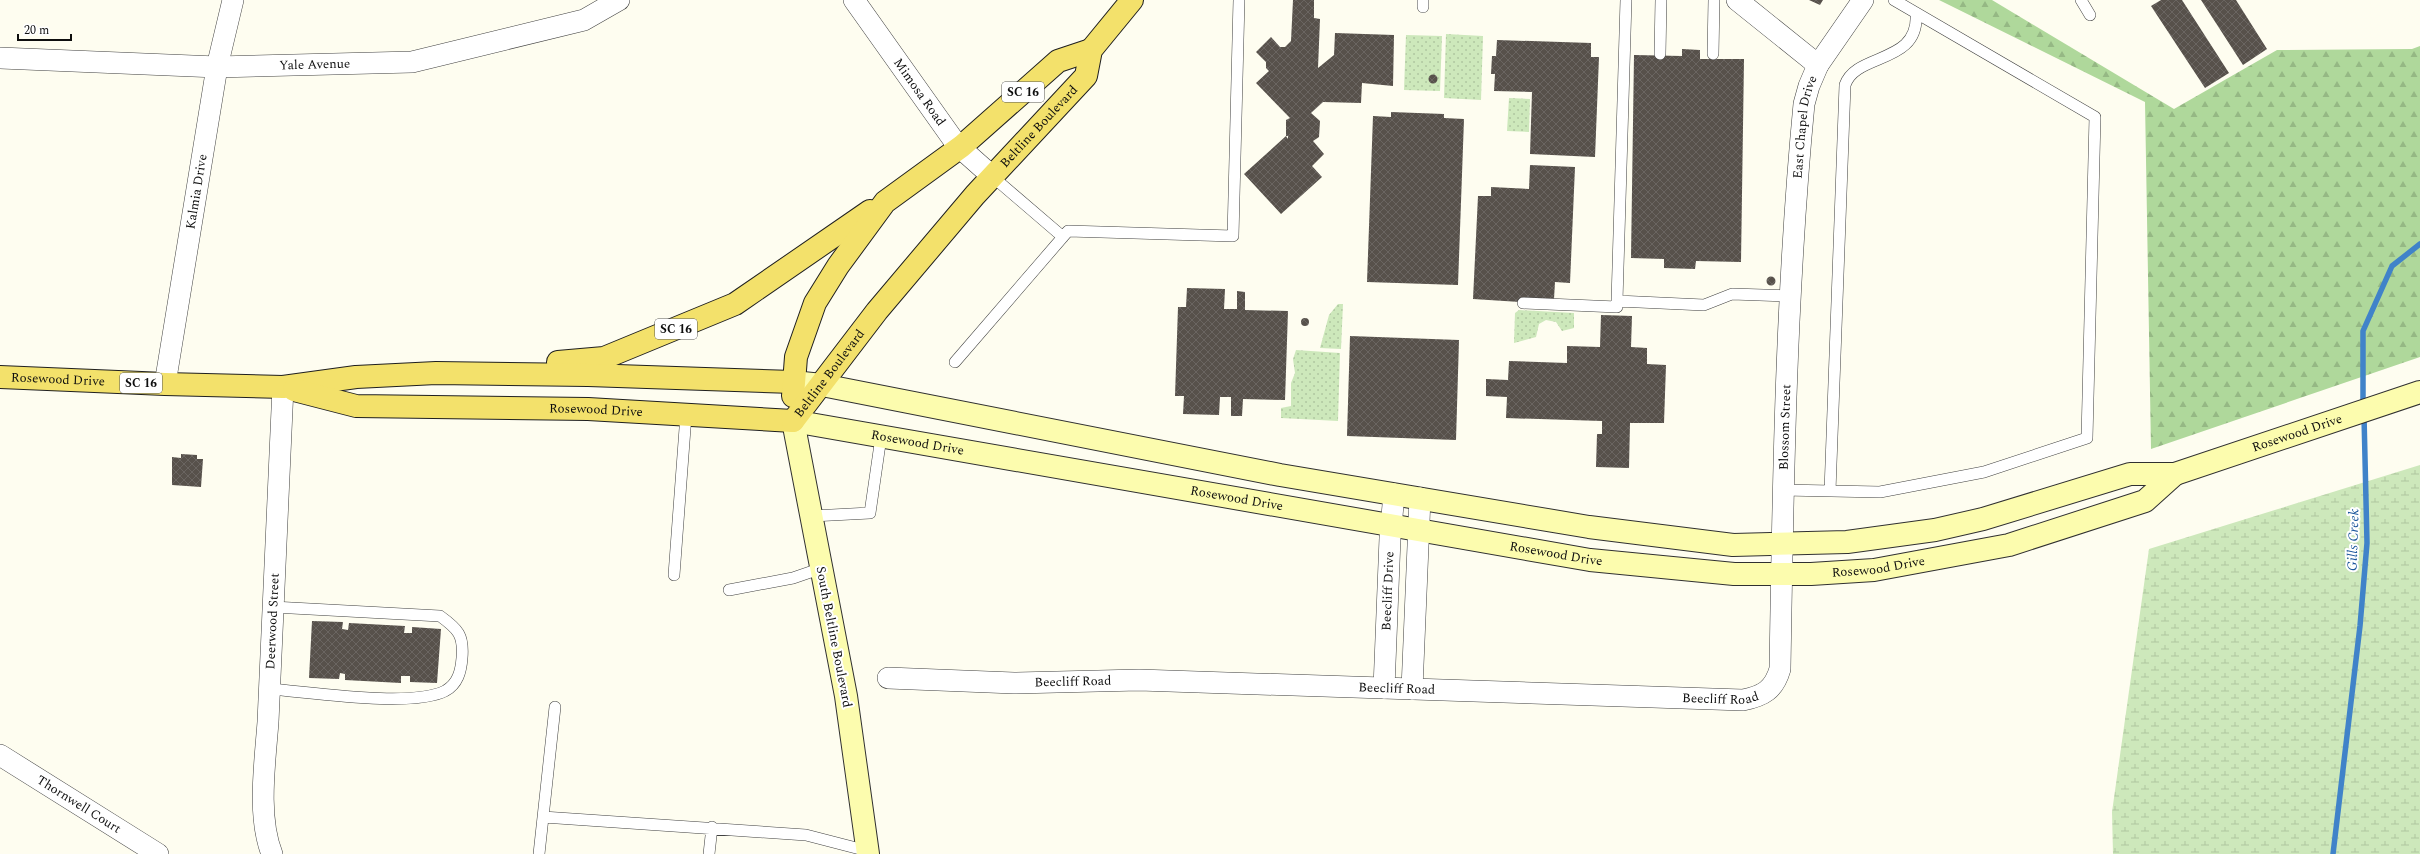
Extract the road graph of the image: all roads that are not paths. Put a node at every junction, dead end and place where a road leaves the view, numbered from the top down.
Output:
1 (232, 0) edge
2 (619, 0) edge
3 (854, 0) edge
4 (1132, 0) edge
5 (1239, 0) edge
6 (1626, 0) edge
7 (1662, 0) edge
8 (1714, 0) edge
9 (1737, 0) edge
10 (1863, 0) edge
11 (1894, 0) edge
12 (2081, 0) edge
13 (1916, 13) junction
14 (2090, 15) dead end
15 (1091, 50) junction
16 (1660, 54) dead end
17 (1713, 54) dead end
18 (0, 58) edge
19 (1818, 65) junction
20 (217, 67) junction
21 (960, 148) junction
22 (993, 177) junction
23 (884, 202) junction
24 (1063, 237) junction
25 (1791, 296) junction
26 (1617, 301) junction
27 (1523, 303) dead end
28 (955, 362) dead end
29 (436, 373) junction
30 (0, 377) edge
31 (793, 382) junction
32 (164, 384) junction
33 (822, 385) junction
34 (283, 387) junction
35 (2420, 392) edge
36 (686, 415) junction
37 (794, 421) junction
38 (881, 437) junction
39 (2175, 474) junction
40 (1783, 490) junction
41 (1830, 491) junction
42 (1394, 494) junction
43 (1420, 498) junction
44 (812, 516) junction
45 (1391, 526) junction
46 (1418, 531) junction
47 (1781, 559) junction
48 (822, 568) junction
49 (674, 575) dead end
50 (729, 590) dead end
51 (273, 607) junction
52 (888, 678) dead end
53 (1384, 688) junction
54 (270, 689) junction
55 (1412, 689) junction
56 (555, 708) dead end
57 (0, 756) edge
58 (543, 817) junction
59 (712, 827) junction
60 (868, 852) edge
61 (158, 854) edge
62 (272, 854) edge
63 (539, 854) edge
64 (709, 854) edge

1 - 20 street, Kalmia Drive
2 - 20 street, Yale Avenue
3 - 21 street, Mimosa Road
4 - 15 main road, Beltline Boulevard / SC 16
5 - 24 lane
6 - 26 lane
7 - 16 lane
8 - 17 lane
9 - 19 street, East Chapel Drive
10 - 19 street
11 - 13 lane
12 - 14 lane
13 - 41 lane
13 - 41 lane
15 - 21 main road, Beltline Boulevard / SC 16
15 - 22 main road, Beltline Boulevard / SC 16
18 - 20 street, Yale Avenue
19 - 25 street, East Chapel Drive
20 - 32 street, Kalmia Drive
21 - 22 street, Mimosa Road
21 - 23 main road, Beltline Boulevard / SC 16
22 - 24 lane
22 - 33 main road, Beltline Boulevard / SC 16
23 - 29 main road, SC 16
23 - 31 main road, Beltline Boulevard
24 - 28 lane
25 - 26 lane
25 - 40 street, Blossom Street
26 - 27 lane
29 - 31 main road, Rosewood Drive
29 - 34 main road, Rosewood Drive / SC 16
30 - 32 main road, Rosewood Drive / SC 16
31 - 33 main road, Rosewood Drive
31 - 37 main road, Beltline Boulevard
32 - 34 main road, Rosewood Drive / SC 16
33 - 37 main road, Beltline Boulevard / SC 16
33 - 42 main road, Rosewood Drive
34 - 36 main road, Rosewood Drive / SC 16
34 - 51 street, Deerwood Street
35 - 39 main road, Rosewood Drive
36 - 37 main road, Rosewood Drive / SC 16
36 - 49 lane
37 - 38 main road, Rosewood Drive
37 - 44 main road, South Beltline Boulevard
38 - 44 lane
38 - 45 main road, Rosewood Drive
39 - 47 main road, Rosewood Drive
39 - 47 main road, Rosewood Drive
40 - 41 lane
40 - 47 street, Blossom Street
42 - 43 main road, Rosewood Drive
42 - 45 street, Beecliff Drive
43 - 46 street
43 - 47 main road, Rosewood Drive
44 - 48 main road, South Beltline Boulevard
45 - 46 main road, Rosewood Drive
45 - 53 street, Beecliff Drive
46 - 47 main road, Rosewood Drive
46 - 55 street
47 - 55 street, Beecliff Road
48 - 50 lane
48 - 60 main road, South Beltline Boulevard
51 - 54 street, Deerwood Street
51 - 54 lane
52 - 53 street, Beecliff Road
53 - 55 street, Beecliff Road
54 - 62 street, Deerwood Street
56 - 58 lane
57 - 61 street, Thornwell Court
58 - 59 lane
58 - 63 lane
59 - 60 lane
59 - 64 lane

